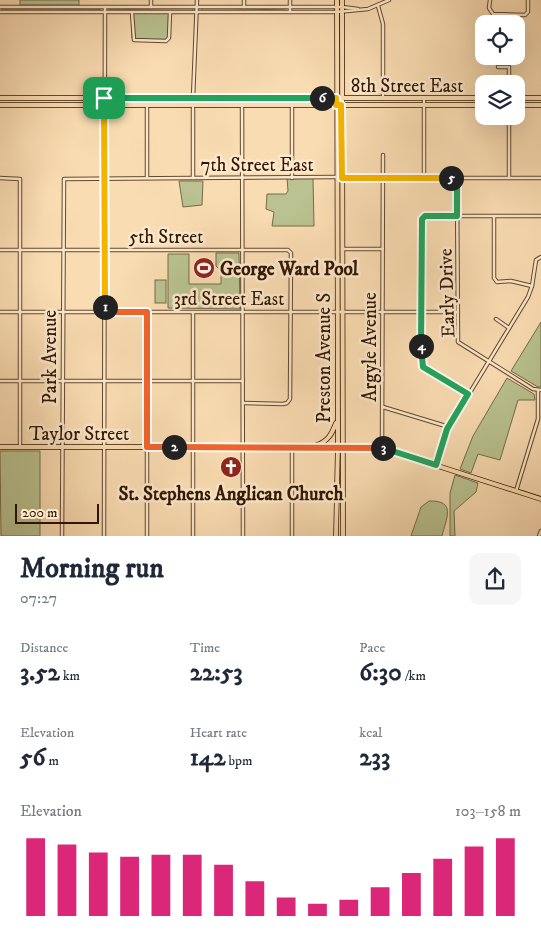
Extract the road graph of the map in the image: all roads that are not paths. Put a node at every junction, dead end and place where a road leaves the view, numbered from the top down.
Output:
1 (151, 0) edge
2 (197, 0) edge
3 (244, 0) edge
4 (290, 0) edge
5 (337, 0) edge
6 (342, 0) edge
7 (389, 0) edge
8 (490, 0) edge
9 (528, 0) edge
10 (378, 6) junction
11 (0, 7) edge
12 (105, 7) junction
13 (151, 7) junction
14 (197, 7) junction
15 (244, 7) junction
16 (290, 7) junction
17 (339, 9) junction
18 (0, 12) edge
19 (105, 12) junction
20 (170, 12) junction
21 (197, 12) junction
22 (290, 12) junction
23 (132, 13) junction
24 (498, 67) dead end
25 (509, 75) edge
26 (0, 98) edge
27 (80, 98) junction
28 (104, 98) junction
29 (193, 98) junction
30 (214, 98) junction
31 (242, 98) junction
32 (339, 98) junction
33 (383, 98) junction
34 (424, 98) junction
35 (475, 98) edge
36 (525, 98) edge
37 (541, 98) edge
38 (0, 105) edge
39 (54, 105) junction
40 (104, 105) junction
41 (147, 105) junction
42 (193, 105) junction
43 (242, 105) junction
44 (339, 105) junction
45 (424, 105) junction
46 (475, 105) edge
47 (525, 105) edge
48 (541, 105) edge
49 (292, 106) junction
50 (509, 125) edge
51 (383, 155) dead end
52 (147, 177) junction
53 (336, 177) junction
54 (424, 177) junction
55 (0, 178) edge
56 (105, 178) junction
57 (193, 178) junction
58 (242, 178) junction
59 (292, 178) junction
60 (342, 178) junction
61 (383, 178) junction
62 (457, 178) junction
63 (509, 178) junction
64 (541, 178) edge
65 (64, 179) joint
66 (457, 216) junction
67 (494, 216) junction
68 (541, 216) edge
69 (342, 249) junction
70 (0, 250) edge
71 (20, 250) junction
72 (63, 250) junction
73 (105, 250) junction
74 (243, 250) junction
75 (383, 250) junction
76 (541, 257) edge
77 (532, 286) junction
78 (0, 312) edge
79 (20, 312) junction
80 (62, 312) junction
81 (105, 312) junction
82 (147, 312) junction
83 (193, 312) junction
84 (243, 312) junction
85 (290, 312) junction
86 (337, 312) junction
87 (342, 312) junction
88 (383, 312) junction
89 (421, 312) junction
90 (458, 312) junction
91 (496, 320) dead end
92 (509, 328) junction
93 (488, 362) junction
94 (0, 381) edge
95 (20, 381) junction
96 (62, 381) junction
97 (105, 381) junction
98 (147, 381) junction
99 (193, 381) junction
100 (243, 381) junction
101 (540, 390) edge
102 (468, 394) junction
103 (243, 403) junction
104 (383, 407) junction
105 (337, 416) junction
106 (448, 427) junction
107 (340, 446) junction
108 (0, 447) edge
109 (20, 447) junction
110 (62, 447) junction
111 (105, 447) junction
112 (147, 447) junction
113 (193, 447) junction
114 (243, 447) junction
115 (292, 447) junction
116 (311, 447) junction
117 (382, 448) junction
118 (436, 465) junction
119 (516, 491) junction
120 (541, 499) edge
121 (541, 531) edge
122 (62, 536) edge
123 (104, 536) edge
124 (147, 536) edge
125 (194, 536) edge
126 (243, 536) edge
127 (292, 536) edge
128 (336, 536) edge
129 (342, 536) edge
130 (539, 536) edge

1 - 13 street
2 - 14 street
3 - 15 street
4 - 16 street
5 - 17 main road, Preston Avenue S
6 - 17 main road, Preston Avenue S
7 - 10 street
8 - 9 street
10 - 17 street
10 - 33 street
11 - 12 street
12 - 13 street
12 - 19 street
13 - 14 street
14 - 15 street
14 - 21 street
15 - 16 street
16 - 17 street
16 - 22 street
17 - 22 street
17 - 32 main road, Preston Avenue S
18 - 19 street
19 - 23 street
19 - 28 street
20 - 21 street
20 - 23 street
20 - 23 street
21 - 22 street
21 - 29 street
24 - 25 street
26 - 27 main road, 8th Street East
27 - 28 main road, 8th Street East
27 - 39 main road
28 - 29 main road, 8th Street East
28 - 40 street
29 - 30 main road, 8th Street East
30 - 31 main road, 8th Street East
30 - 42 main road
31 - 32 main road, 8th Street East
31 - 43 street
32 - 33 main road, 8th Street East
32 - 44 main road, Preston Avenue S
33 - 34 main road, 8th Street East
34 - 35 main road, 8th Street East
34 - 45 street
36 - 37 main road
38 - 39 main road, 8th Street East
39 - 40 main road, 8th Street East
40 - 41 main road, 8th Street East
40 - 56 street
41 - 42 main road, 8th Street East
41 - 52 street
42 - 43 main road, 8th Street East
42 - 57 street
43 - 49 main road, 8th Street East
43 - 58 street
44 - 45 main road, 8th Street East
44 - 49 main road, 8th Street East
44 - 53 main road, Preston Avenue S
44 - 60 main road, Preston Avenue S
45 - 46 main road, 8th Street East
45 - 54 street
47 - 48 main road
49 - 59 street
50 - 63 street
51 - 61 street, Argyle Avenue
52 - 56 street, 7th Street East
52 - 57 street, 7th Street East
53 - 59 street, 7th Street East
53 - 60 street, 7th Street East
53 - 86 main road, Preston Avenue S
54 - 61 street, 7th Street East
54 - 62 street, 7th Street East
55 - 71 street
56 - 65 street, 7th Street East
56 - 73 street
57 - 58 street, 7th Street East
58 - 59 street, 7th Street East
58 - 74 street
60 - 61 street, 7th Street East
60 - 69 main road, Preston Avenue S
61 - 75 street, Argyle Avenue
62 - 63 street, 7th Street East
62 - 66 street, Early Drive
63 - 64 street, 7th Street East
65 - 72 street, Park Avenue
66 - 67 street
66 - 89 street
66 - 90 street, Early Drive
67 - 68 street
67 - 77 street
69 - 75 street
69 - 87 main road, Preston Avenue S
70 - 71 street, 5th Street
71 - 72 street, 5th Street
71 - 79 street
72 - 73 street, 5th Street
72 - 80 street, Park Avenue
73 - 74 street, 5th Street
73 - 81 street
74 - 84 street
74 - 85 street, 5th Street
75 - 88 street, Argyle Avenue
76 - 77 street
77 - 92 street
78 - 79 street, 3rd Street East
79 - 80 street, 3rd Street East
79 - 95 street
80 - 81 street, 3rd Street East
80 - 96 street, Park Avenue
81 - 82 street, 3rd Street East
81 - 97 street
82 - 83 street, 3rd Street East
82 - 98 street
83 - 84 street, 3rd Street East
83 - 99 street
84 - 85 street, 3rd Street East
84 - 100 street
85 - 86 street, 3rd Street East
85 - 103 street
86 - 87 street, 3rd Street East
86 - 105 main road, Preston Avenue S
87 - 88 street, 3rd Street East
87 - 107 main road, Preston Avenue S
88 - 89 street, 3rd Street East
88 - 104 street, Argyle Avenue
89 - 90 street, 3rd Street East
89 - 102 street
90 - 93 street, Early Drive
91 - 92 street
92 - 93 street
93 - 101 street, Early Drive
93 - 102 street
94 - 95 street
95 - 96 street
95 - 109 street
96 - 97 street
96 - 110 street, Park Avenue
97 - 98 street
97 - 111 street
98 - 99 street
98 - 112 street
99 - 100 street
99 - 113 street
100 - 103 street
101 - 119 street
102 - 106 street
103 - 114 street
104 - 106 street
104 - 117 street, Argyle Avenue
105 - 107 main road, Preston Avenue S
105 - 116 main road
106 - 118 street
107 - 116 main road, Taylor Street
107 - 117 main road, Taylor Street
107 - 128 main road
107 - 129 main road
108 - 109 main road, Taylor Street
109 - 110 main road, Taylor Street
110 - 111 main road, Taylor Street
110 - 122 street, Park Avenue
111 - 112 main road, Taylor Street
111 - 123 street
112 - 113 main road, Taylor Street
112 - 124 street
113 - 114 main road, Taylor Street
113 - 125 street
114 - 115 main road, Taylor Street
114 - 126 street
115 - 116 main road, Taylor Street
115 - 127 street
117 - 118 main road, Taylor Street
118 - 119 main road, Taylor Street
119 - 120 main road, Taylor Street
121 - 130 street

